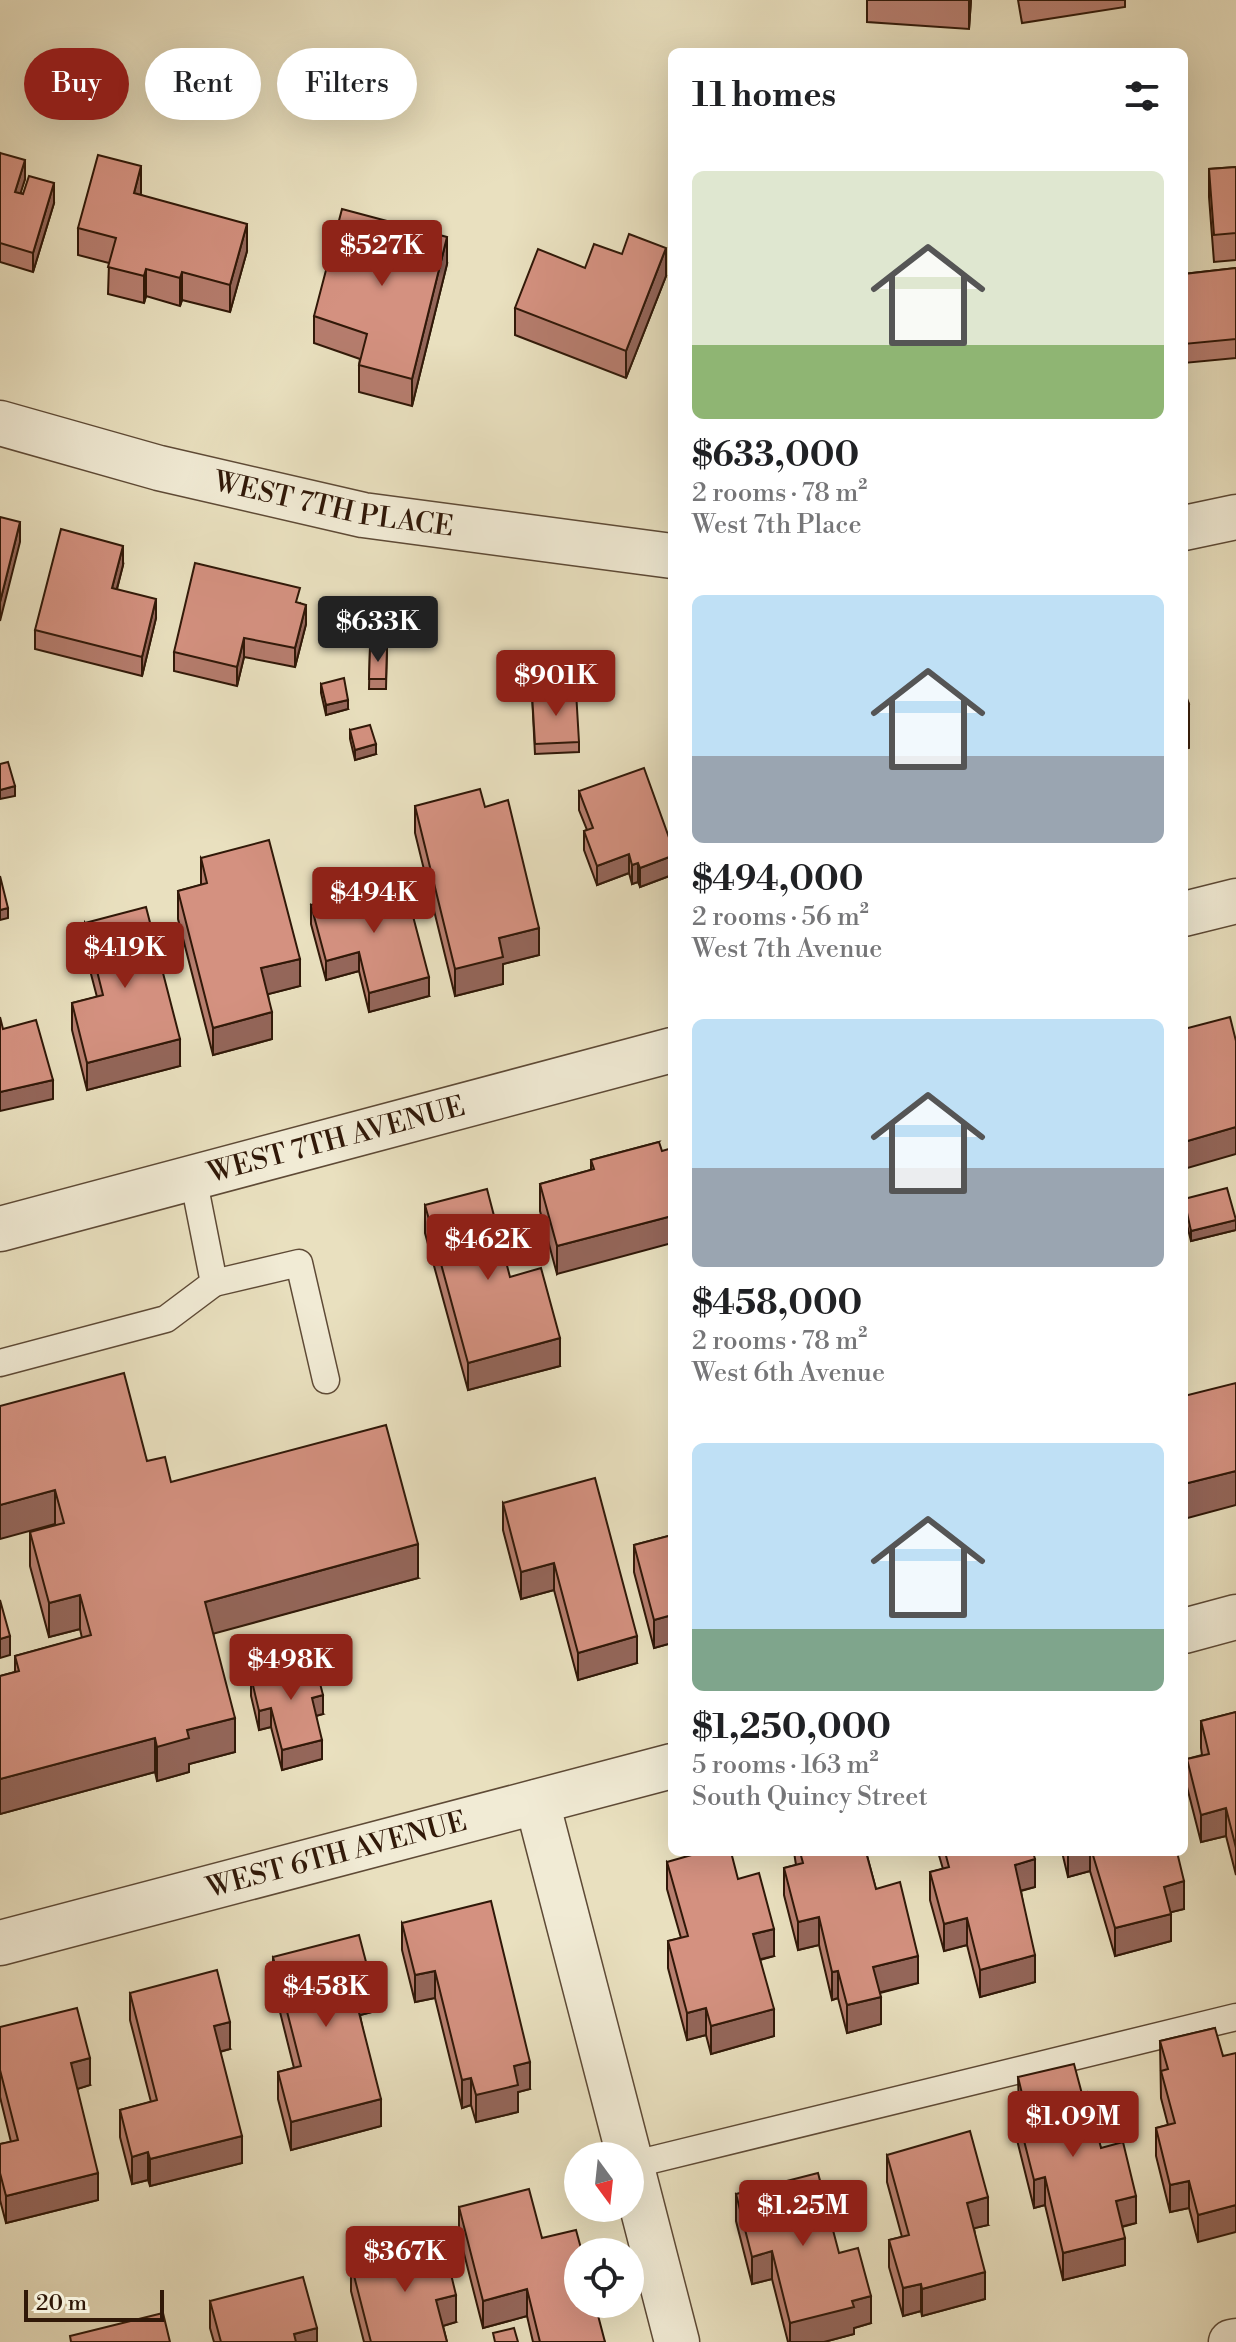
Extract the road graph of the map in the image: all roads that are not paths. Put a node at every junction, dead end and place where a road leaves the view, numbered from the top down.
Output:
1 (0, 423) edge
2 (1236, 517) edge
3 (1188, 527) edge
4 (668, 555) edge
5 (1236, 901) edge
6 (1188, 913) edge
7 (668, 1051) edge
8 (193, 1177) junction
9 (0, 1229) edge
10 (214, 1283) junction
11 (0, 1363) edge
12 (326, 1380) dead end
13 (1236, 1617) edge
14 (1188, 1630) edge
15 (668, 1767) edge
16 (537, 1802) junction
17 (0, 1943) edge
18 (1236, 2017) edge
19 (625, 2142) edge
20 (644, 2157) edge
21 (644, 2214) edge
22 (677, 2342) edge

1 - 4 street, WEST 7TH PLACE
2 - 3 street
5 - 6 street
7 - 8 street, WEST 7TH AVENUE
8 - 9 street, WEST 7TH AVENUE
8 - 10 lane
10 - 11 lane
10 - 12 lane
13 - 14 street
15 - 16 street, WEST 6TH AVENUE
16 - 17 street, WEST 6TH AVENUE
16 - 19 street
18 - 20 lane
21 - 22 street

